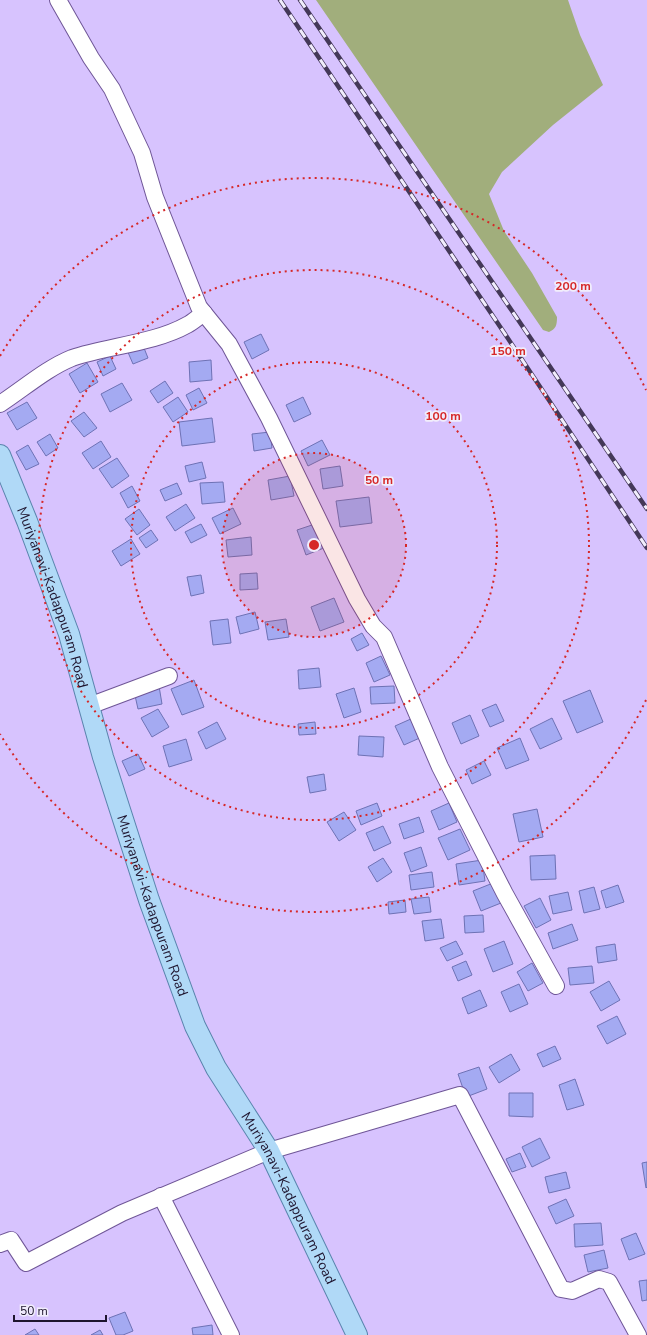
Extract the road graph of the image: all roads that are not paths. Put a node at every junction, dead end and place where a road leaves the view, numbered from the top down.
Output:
1 (58, 0) edge
2 (204, 313) junction
3 (0, 404) edge
4 (0, 454) edge
5 (169, 676) dead end
6 (89, 706) junction
7 (556, 986) dead end
8 (269, 1151) junction
9 (161, 1196) junction
10 (0, 1244) edge
11 (231, 1335) edge
12 (357, 1335) edge
13 (638, 1335) edge

1 - 2 street
2 - 3 street
2 - 7 street
4 - 6 main road, Muriyanavi-Kadappuram Road
5 - 6 street
6 - 8 main road, Muriyanavi-Kadappuram Road
8 - 9 street
8 - 12 main road, Muriyanavi-Kadappuram Road
8 - 13 street
9 - 10 street
9 - 11 street

